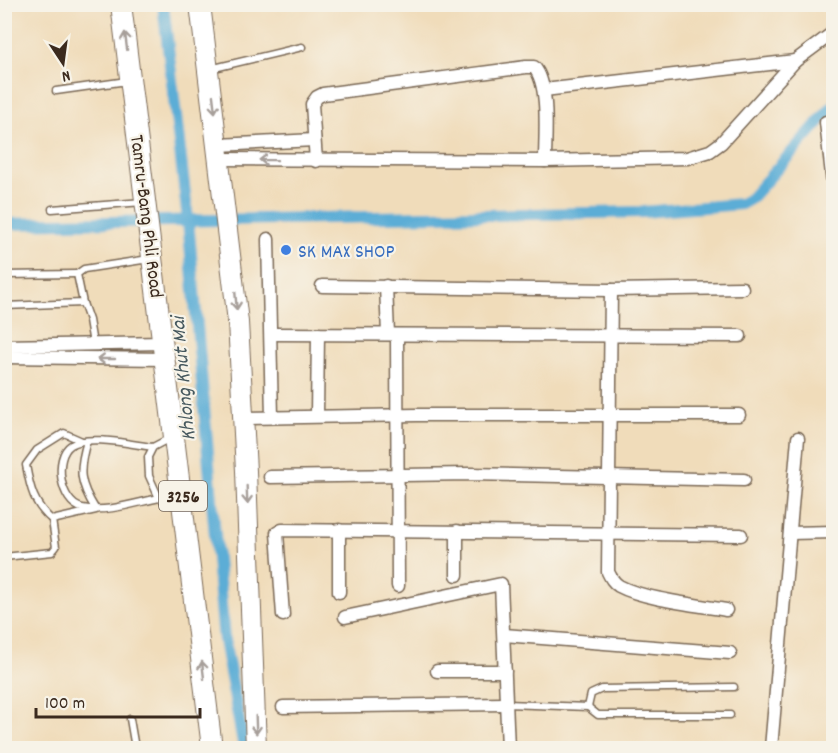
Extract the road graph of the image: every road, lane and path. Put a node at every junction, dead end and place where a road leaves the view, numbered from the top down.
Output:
1 (121, 4) edge
2 (200, 4) edge
3 (834, 32) edge
4 (302, 46) dead end
5 (795, 61) junction
6 (209, 69) junction
7 (131, 81) junction
8 (544, 90) junction
9 (56, 91) dead end
10 (826, 122) dead end
11 (314, 140) junction
12 (220, 152) junction
13 (316, 161) junction
14 (545, 161) junction
15 (834, 193) edge
16 (146, 202) junction
17 (52, 210) dead end
18 (268, 239) dead end
19 (152, 251) junction
20 (77, 274) junction
21 (4, 275) edge
22 (322, 286) dead end
23 (386, 286) junction
24 (742, 288) dead end
25 (611, 290) junction
26 (83, 303) junction
27 (4, 306) edge
28 (272, 334) junction
29 (318, 334) junction
30 (393, 334) junction
31 (612, 335) junction
32 (740, 336) dead end
33 (93, 345) junction
34 (4, 346) edge
35 (164, 351) junction
36 (4, 357) edge
37 (317, 415) junction
38 (397, 415) junction
39 (609, 415) junction
40 (740, 415) dead end
41 (272, 417) junction
42 (244, 418) junction
43 (175, 435) junction
44 (798, 438) dead end
45 (85, 441) junction
46 (153, 447) junction
47 (397, 475) junction
48 (270, 477) dead end
49 (609, 477) junction
50 (744, 480) dead end
51 (159, 498) junction
52 (96, 510) junction
53 (184, 510) junction
54 (52, 520) junction
55 (339, 530) junction
56 (398, 531) junction
57 (458, 531) junction
58 (608, 532) junction
59 (834, 532) edge
60 (790, 533) junction
61 (741, 535) dead end
62 (4, 557) edge
63 (457, 575) dead end
64 (398, 586) dead end
65 (339, 592) dead end
66 (726, 610) dead end
67 (283, 615) dead end
68 (345, 617) dead end
69 (504, 635) junction
70 (730, 653) dead end
71 (437, 671) dead end
72 (505, 671) junction
73 (734, 687) dead end
74 (506, 704) junction
75 (283, 707) dead end
76 (588, 707) junction
77 (730, 715) dead end
78 (130, 718) dead end
79 (135, 748) edge
80 (212, 748) edge
81 (256, 748) edge
82 (508, 748) edge
83 (771, 748) edge

7 -> 1 main road, Tamru-Bang Phli Road / 3256
2 - 6 main road
3 - 5 street
4 - 6 lane
5 - 8 street
5 - 14 street
6 -> 12 main road
7 - 9 lane
7 - 16 main road, Tamru-Bang Phli Road / 3256
8 - 11 street
8 - 14 street
10 - 15 street
11 - 12 street
11 - 13 street
13 -> 12 street
12 -> 42 main road
13 - 14 street
16 - 17 lane
16 - 19 main road, Tamru-Bang Phli Road / 3256
18 - 28 street
19 - 20 lane
19 - 35 main road, Tamru-Bang Phli Road / 3256
20 - 21 lane
20 - 26 lane
22 - 23 street
23 - 25 street
23 - 30 street
24 - 25 street
25 - 31 street
26 - 27 lane
26 - 33 lane
28 - 29 street
28 - 41 street
29 - 30 street
29 - 37 street
30 - 31 street
30 - 38 street
31 - 32 street
31 - 39 street
33 - 34 street
33 - 35 street
35 -> 36 street
35 - 43 main road, Tamru-Bang Phli Road / 3256
37 - 38 street
37 - 41 street
38 - 39 street
38 - 47 street
39 - 40 street
39 - 49 street
41 - 42 street
42 -> 81 main road
43 - 46 lane
43 - 53 main road, Tamru-Bang Phli Road / 3256
44 - 60 street
45 - 46 lane
45 - 52 lane
45 - 52 lane
45 - 54 lane
46 - 51 lane
47 - 48 street
47 - 49 street
47 - 56 street
49 - 50 street
49 - 58 street
51 - 52 lane
51 - 53 lane
52 - 54 lane
80 -> 53 main road, Tamru-Bang Phli Road / 3256
54 - 62 lane
55 - 56 street
55 - 65 street
55 - 67 street
56 - 57 street
56 - 64 street
57 - 58 street
57 - 63 street
58 - 61 street
58 - 66 street
59 - 60 street
60 - 83 street
68 - 69 street
69 - 70 street
69 - 72 street
71 - 72 street
72 - 74 street
73 - 76 lane
74 - 75 street
74 - 76 lane
74 - 82 street
76 - 77 lane
78 - 79 lane

